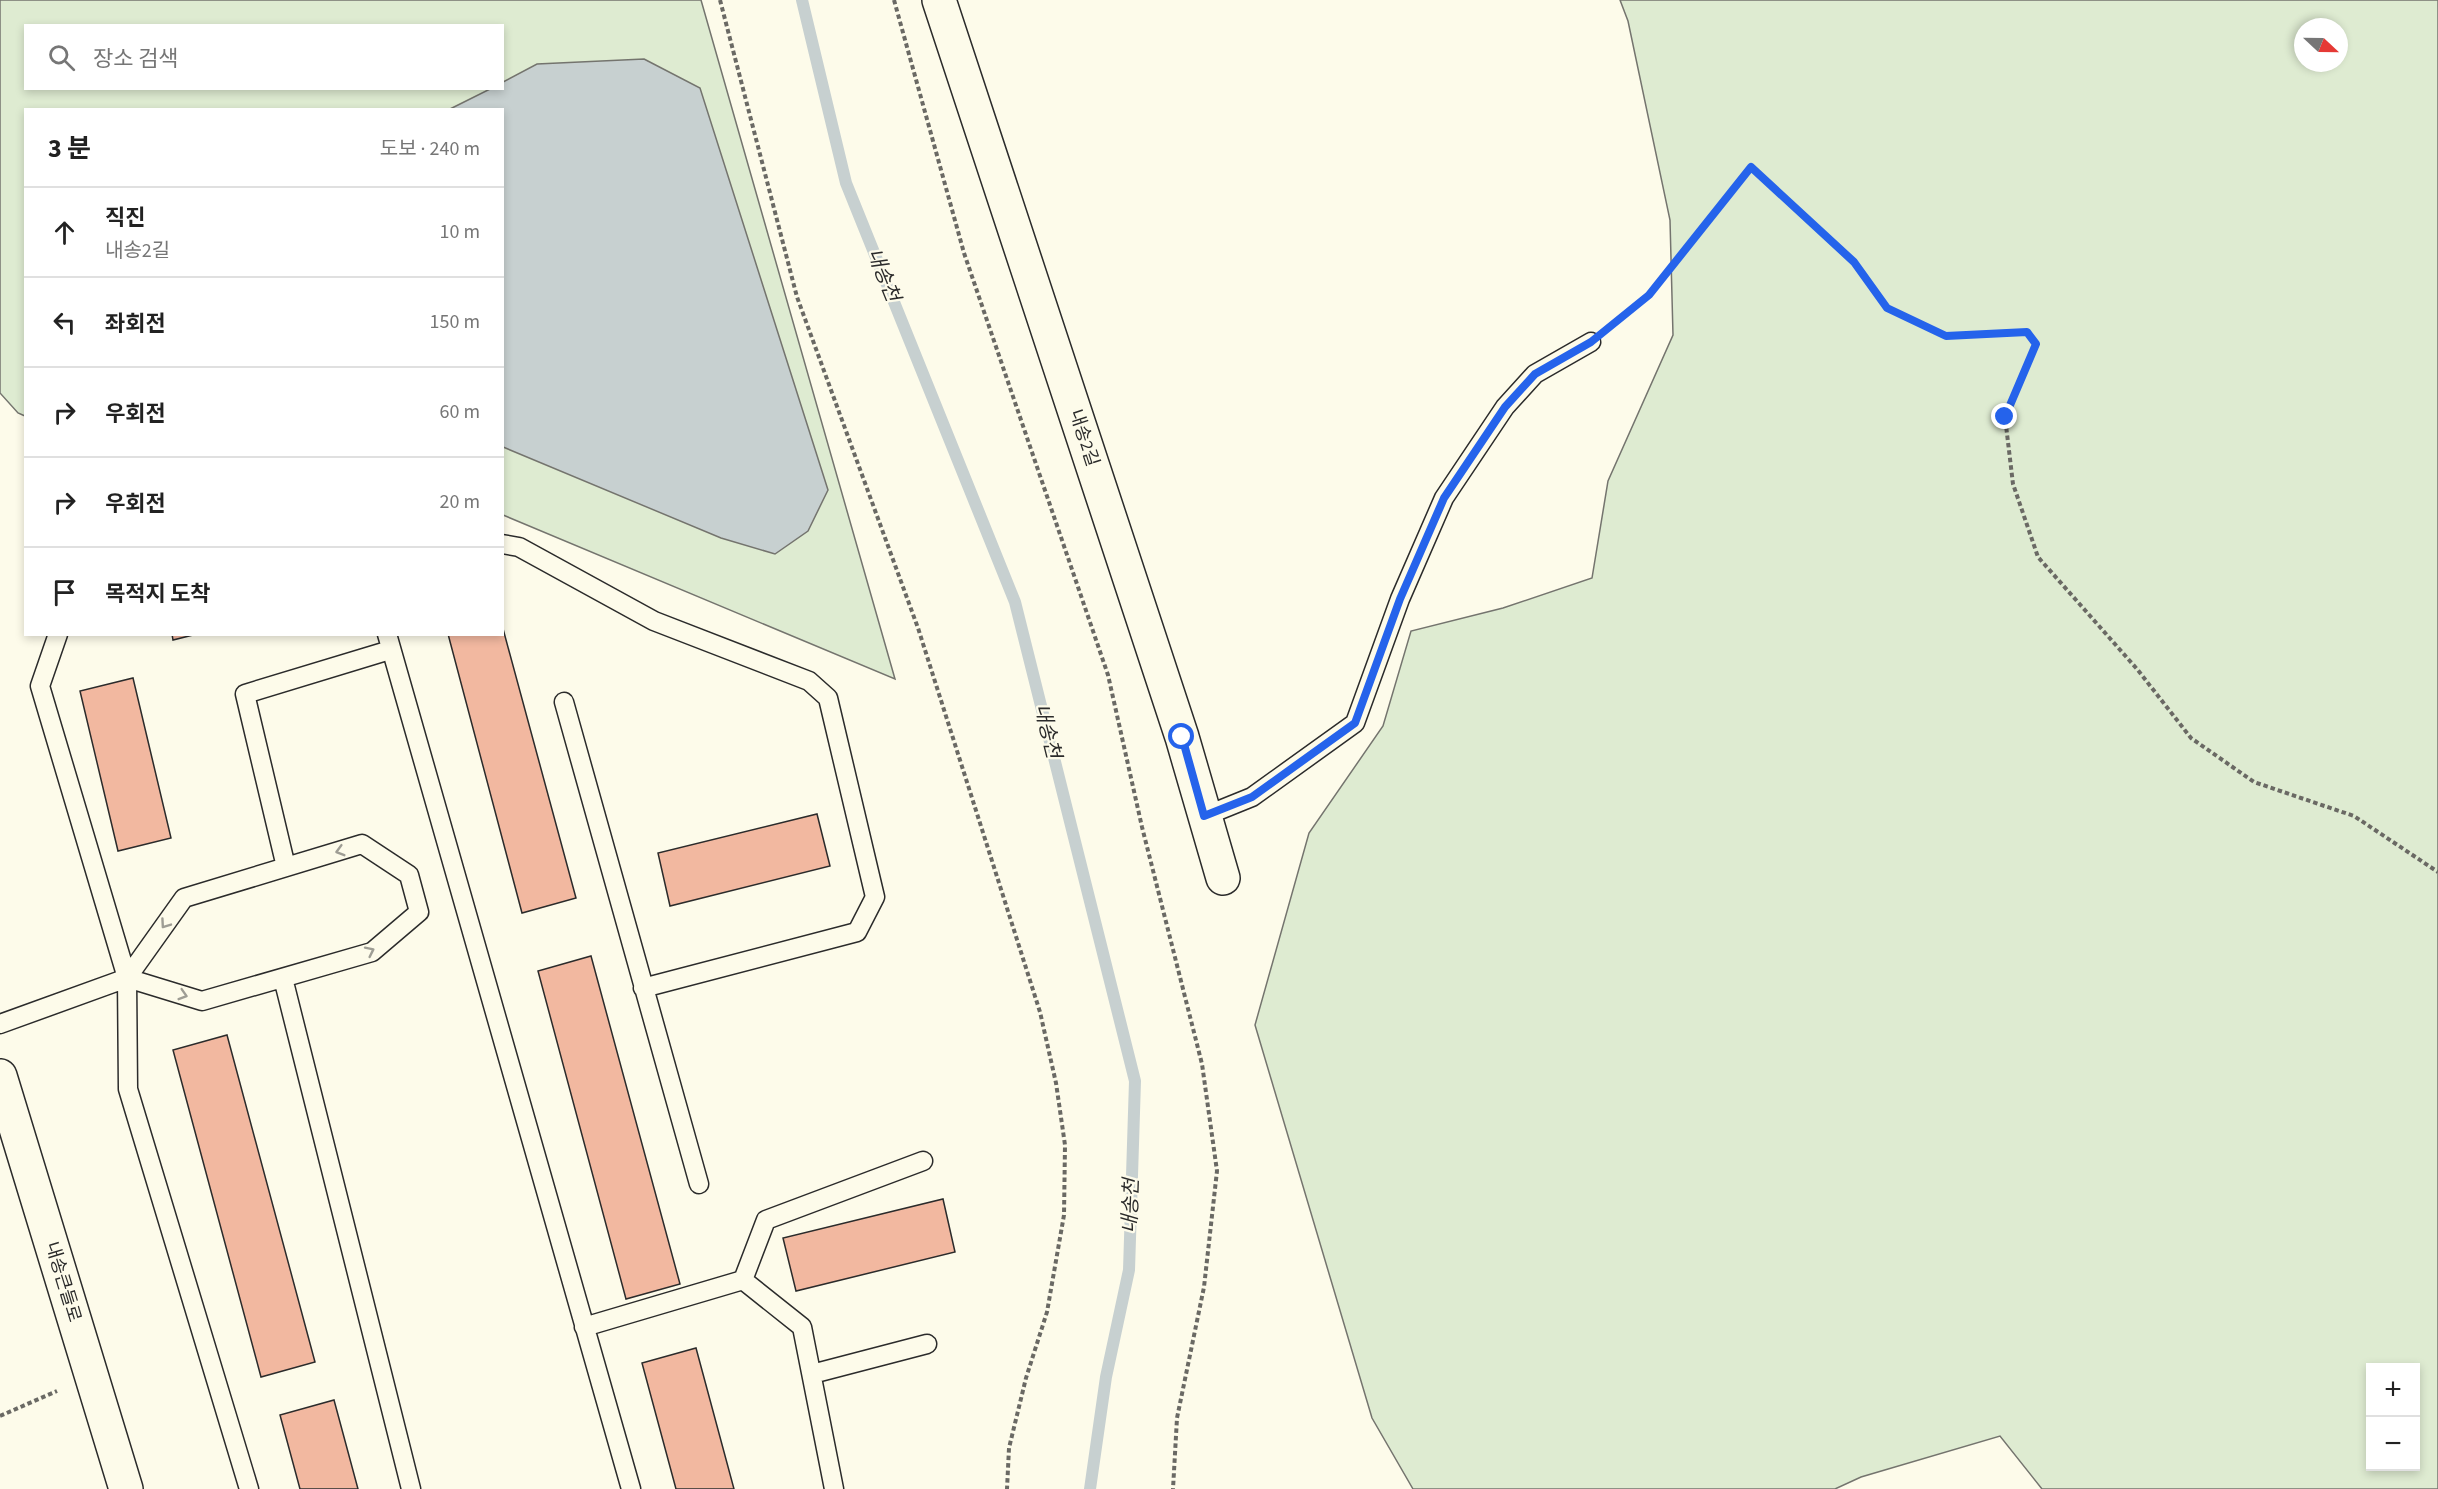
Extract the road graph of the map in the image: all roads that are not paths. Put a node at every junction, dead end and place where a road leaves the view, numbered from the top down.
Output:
1 (939, 0) edge
2 (1591, 342) road end
3 (504, 544) edge
4 (57, 636) edge
5 (389, 642) edge
6 (564, 702) dead end
7 (1204, 816) junction
8 (286, 867) junction
9 (1223, 878) dead end
10 (127, 978) junction
11 (283, 978) junction
12 (643, 988) junction
13 (0, 1024) edge
14 (0, 1076) edge
15 (923, 1161) dead end
16 (699, 1184) dead end
17 (743, 1280) junction
18 (584, 1327) junction
19 (927, 1344) dead end
20 (812, 1374) junction
21 (126, 1489) edge
22 (249, 1489) edge
23 (411, 1489) edge
24 (631, 1489) edge
25 (834, 1489) edge

1 - 7 street, 내송2길
2 - 7 lane
3 - 12 lane
4 - 10 lane
5 - 8 lane
5 - 18 lane
6 - 12 lane
7 - 9 street, 내송2길
8 -> 10 lane
11 -> 8 lane
10 -> 11 lane
10 - 13 lane
10 - 22 lane
11 - 23 lane
12 - 16 lane
14 - 21 street, 내송큰들로
15 - 17 lane
17 - 18 lane
17 - 20 lane
18 - 24 lane
19 - 20 lane
20 - 25 lane

